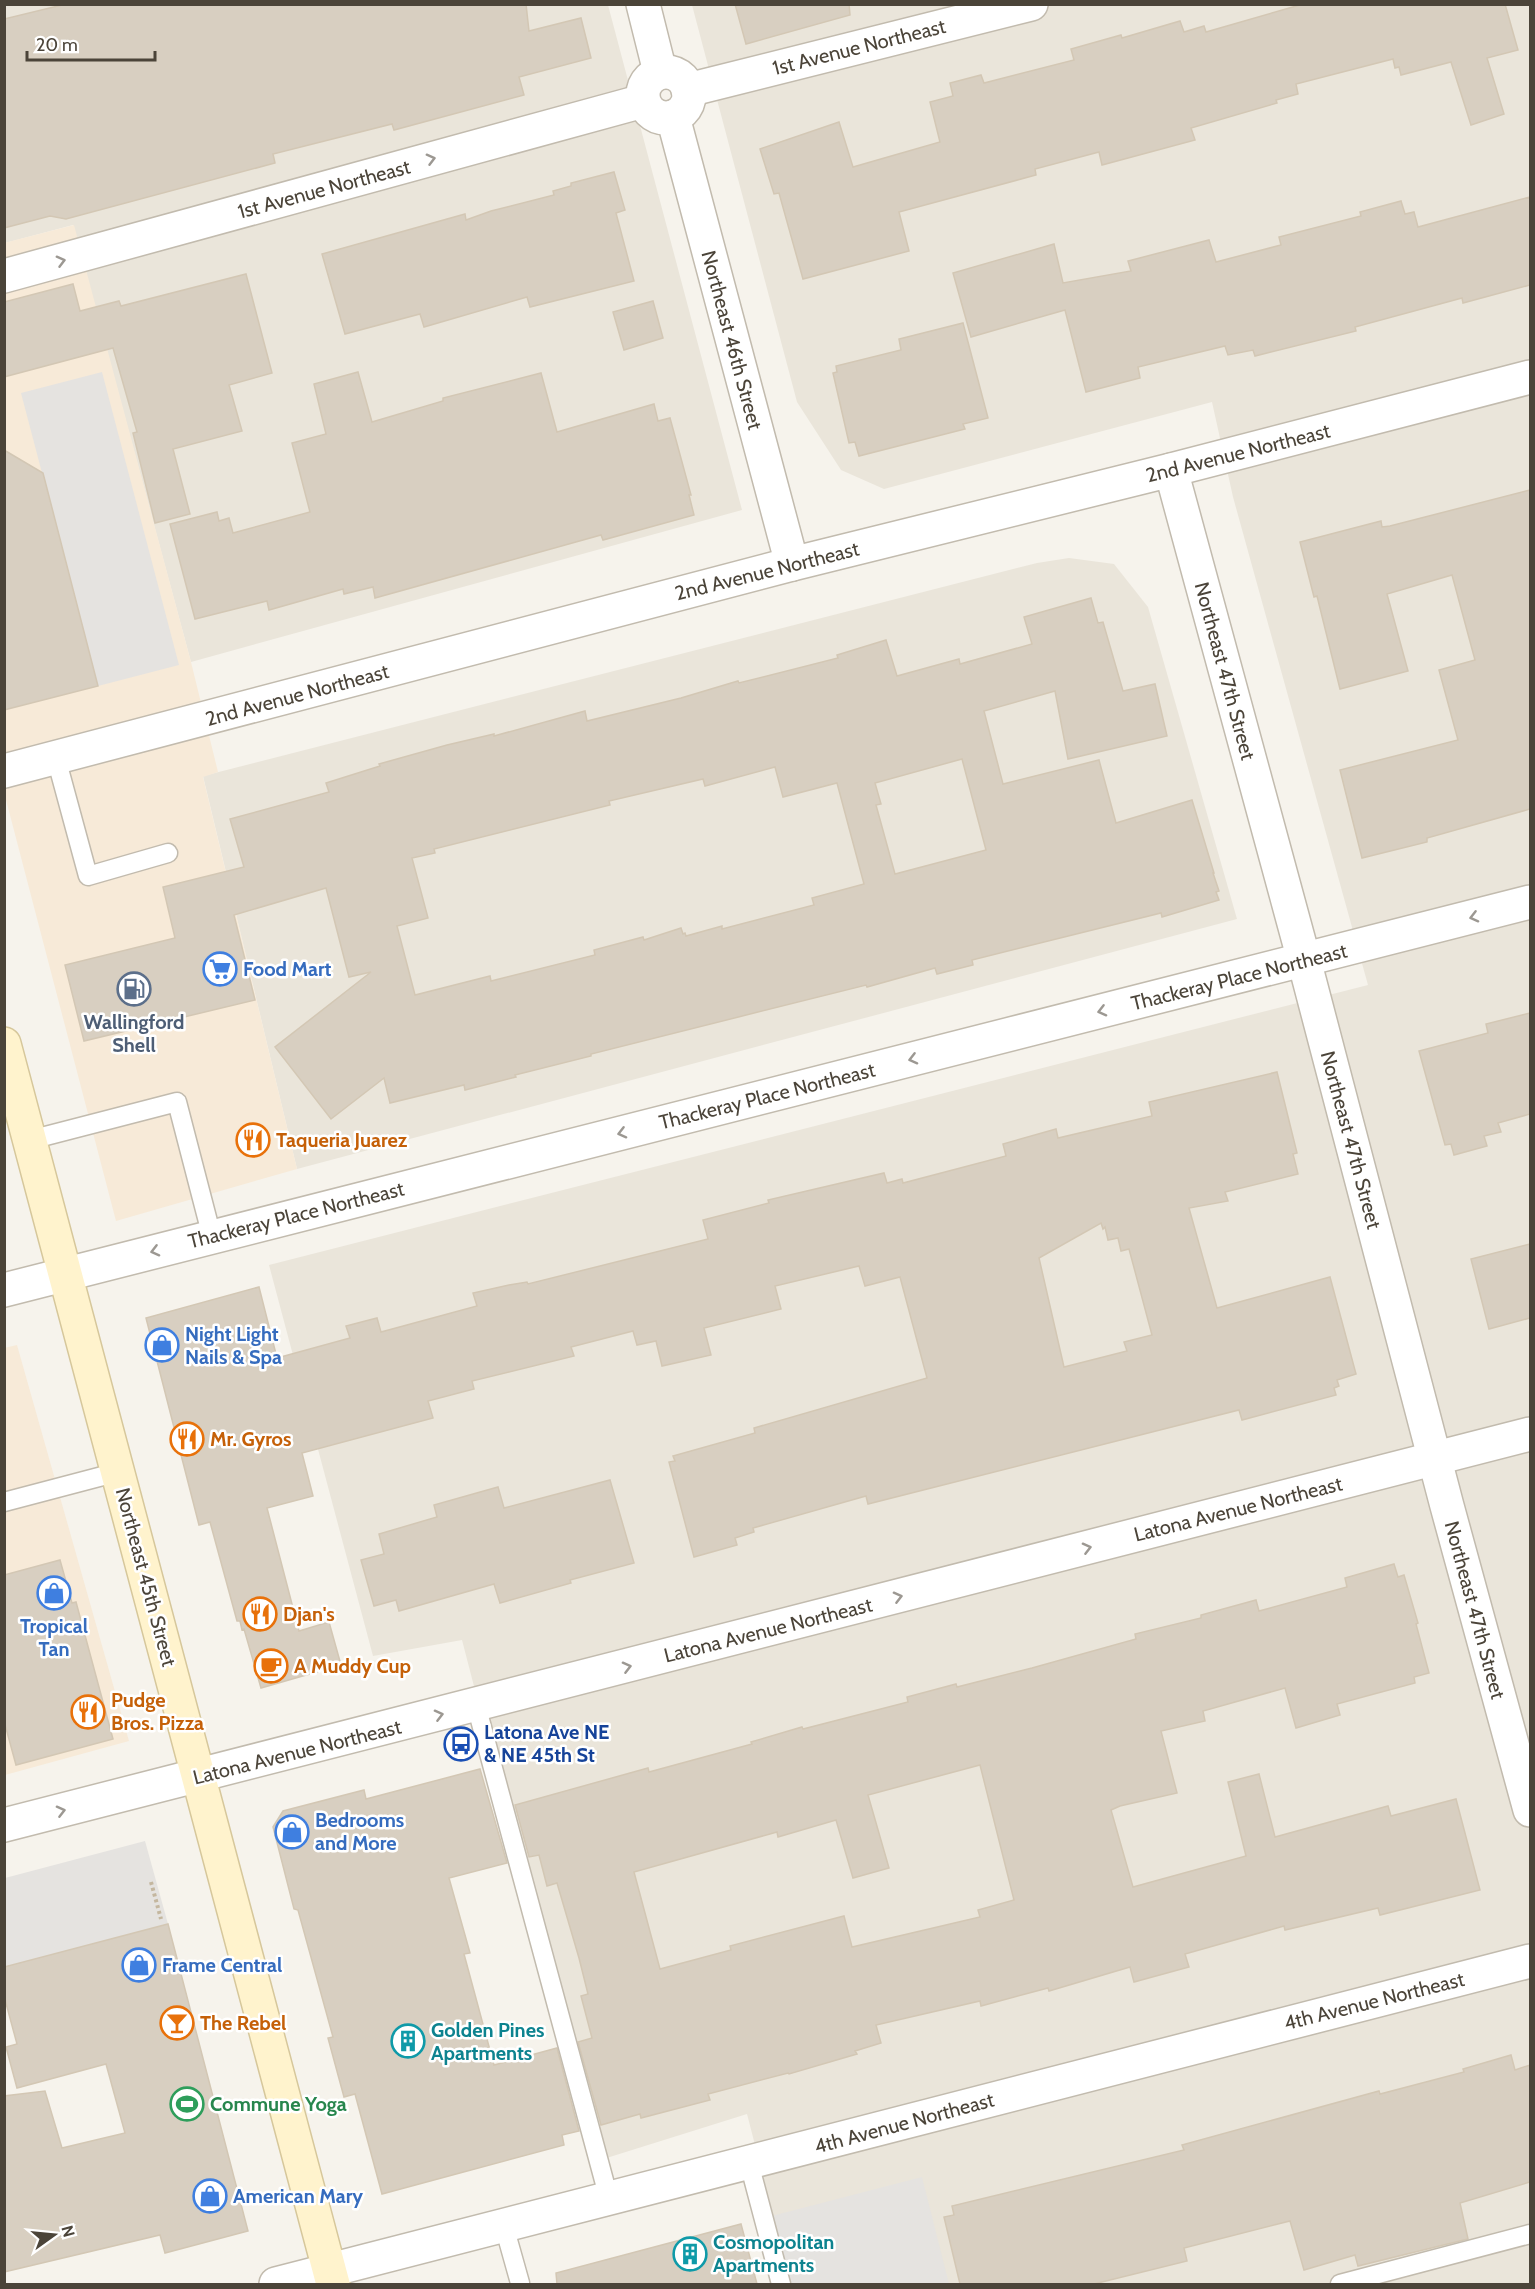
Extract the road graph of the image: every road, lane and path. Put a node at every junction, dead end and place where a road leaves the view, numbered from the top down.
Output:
1 (643, 4) edge
2 (1031, 4) edge
3 (660, 72) junction
4 (643, 101) junction
5 (681, 103) junction
6 (4, 276) edge
7 (1530, 377) edge
8 (1171, 470) junction
9 (792, 564) junction
10 (56, 758) junction
11 (4, 771) edge
12 (168, 853) dead end
13 (1530, 902) edge
14 (1304, 960) junction
15 (4, 1044) edge
16 (30, 1140) junction
17 (212, 1237) junction
18 (65, 1274) junction
19 (4, 1290) edge
20 (1530, 1434) edge
21 (1434, 1459) junction
22 (118, 1472) junction
23 (7, 1502) edge
24 (477, 1705) junction
25 (199, 1777) junction
26 (1530, 1810) edge
27 (4, 1825) edge
28 (151, 1882) dead end
29 (161, 1919) dead end
30 (1530, 1961) edge
31 (749, 2163) junction
32 (609, 2199) junction
33 (504, 2226) junction
34 (1530, 2234) edge
35 (331, 2278) edge
36 (520, 2283) edge
37 (276, 2284) edge
38 (782, 2284) edge
39 (1340, 2284) edge

1 - 3 street
2 - 5 street, 1st Avenue Northeast
3 - 4 street
3 - 5 street
4 - 5 street
6 -> 4 street, 1st Avenue Northeast
5 - 9 street, Northeast 46th Street
7 - 8 street, 2nd Avenue Northeast
8 - 9 street, 2nd Avenue Northeast
8 - 14 street, Northeast 47th Street
9 - 10 street, 2nd Avenue Northeast
10 - 11 street, 2nd Avenue Northeast
10 - 12 lane
13 -> 14 street, Thackeray Place Northeast
14 -> 17 street, Thackeray Place Northeast
14 - 21 street, Northeast 47th Street
15 - 16 main road, Northeast 45th Street
16 - 17 lane
16 - 18 main road, Northeast 45th Street
17 -> 18 street, Thackeray Place Northeast
18 - 19 street, Thackeray Place Northeast
18 - 22 main road, Northeast 45th Street
20 - 21 street, Latona Avenue Northeast
24 -> 21 street, Latona Avenue Northeast
21 - 26 street, Northeast 47th Street
22 - 23 lane
22 - 25 main road, Northeast 45th Street
25 -> 24 street, Latona Avenue Northeast
24 - 32 lane
27 -> 25 street, Latona Avenue Northeast
25 - 35 main road, Northeast 45th Street
28 - 29 path
30 - 31 street, 4th Avenue Northeast
31 - 32 street, 4th Avenue Northeast
31 - 38 lane
32 - 33 street, 4th Avenue Northeast
33 - 35 street, 4th Avenue Northeast
33 - 36 lane
34 - 39 lane
35 - 37 street, 4th Avenue Northeast

